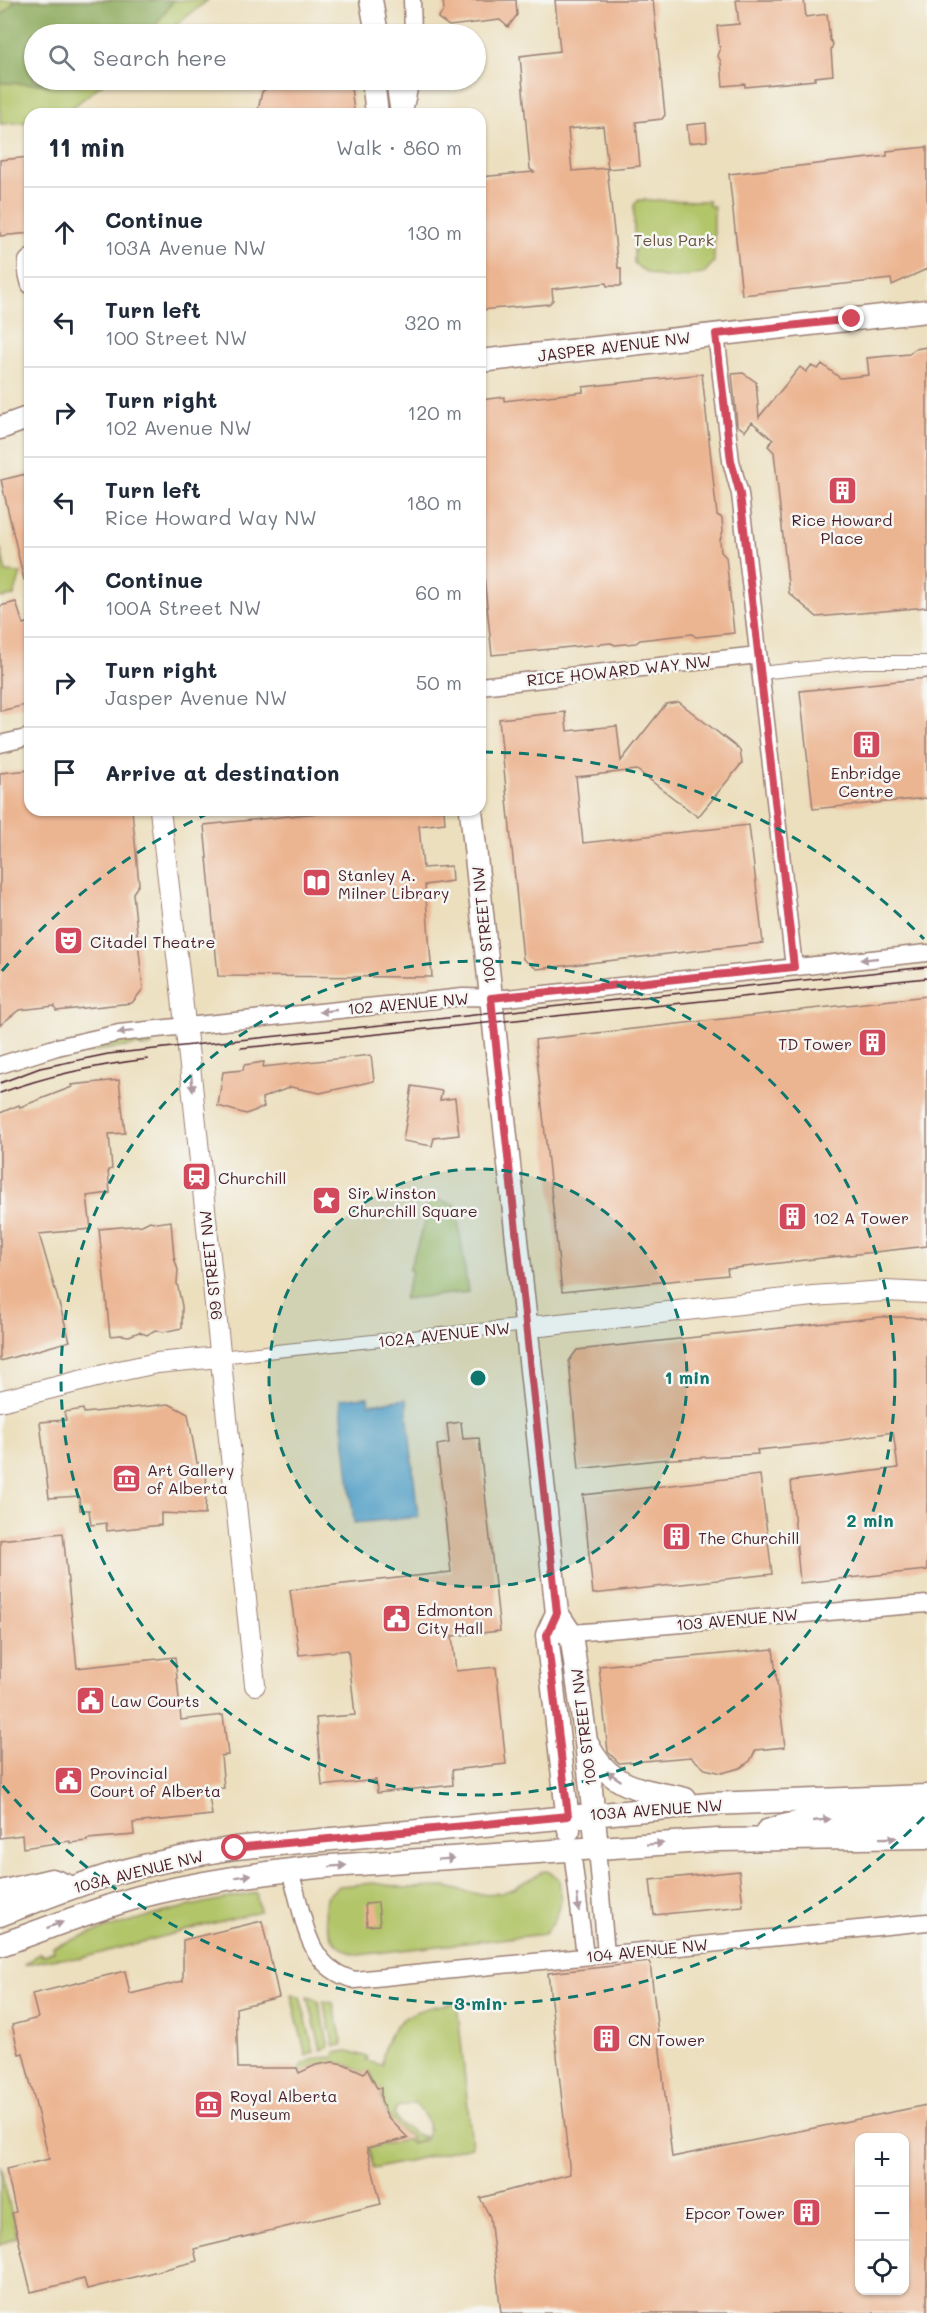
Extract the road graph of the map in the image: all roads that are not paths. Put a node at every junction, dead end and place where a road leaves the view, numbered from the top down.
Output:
1 (412, 0) edge
2 (413, 24) edge
3 (374, 90) edge
4 (399, 90) edge
5 (409, 90) edge
6 (376, 108) edge
7 (402, 108) edge
8 (404, 108) edge
9 (927, 311) edge
10 (716, 334) junction
11 (486, 360) edge
12 (24, 419) edge
13 (0, 428) edge
14 (758, 655) junction
15 (927, 662) edge
16 (760, 673) junction
17 (486, 685) edge
18 (24, 738) edge
19 (0, 744) edge
20 (161, 816) edge
21 (472, 816) edge
22 (927, 953) edge
23 (794, 967) junction
24 (491, 998) junction
25 (184, 1025) junction
26 (0, 1065) edge
27 (927, 1293) edge
28 (527, 1325) junction
29 (219, 1357) junction
30 (0, 1401) edge
31 (927, 1604) edge
32 (557, 1613) junction
33 (572, 1634) junction
34 (547, 1635) junction
35 (255, 1685) dead end
36 (586, 1741) junction
37 (927, 1796) edge
38 (710, 1804) junction
39 (594, 1813) junction
40 (568, 1816) junction
41 (927, 1816) edge
42 (927, 1837) edge
43 (746, 1839) junction
44 (279, 1844) junction
45 (597, 1848) junction
46 (572, 1850) junction
47 (289, 1870) junction
48 (73, 1887) junction
49 (0, 1892) edge
50 (0, 1915) edge
51 (927, 1922) edge
52 (0, 1945) edge
53 (606, 1954) junction
54 (585, 1956) junction

1 - 2 street
3 - 6 main road
4 - 7 main road
5 - 8 street
9 - 10 main road, JASPER AVENUE NW
10 - 11 main road, JASPER AVENUE NW
10 - 14 street
12 - 13 main road
14 - 16 street
14 - 17 street, RICE HOWARD WAY NW
15 - 16 street
16 - 23 street
18 - 19 street
20 - 25 street, 99 STREET NW
21 - 24 main road, 100 STREET NW
22 -> 23 street, 102 AVENUE NW
23 - 24 street, 102 AVENUE NW
24 -> 25 street, 102 AVENUE NW
24 - 28 main road, 100 STREET NW
25 -> 26 street, 102 AVENUE NW
25 -> 29 street, 99 STREET NW
27 - 28 street, 102A AVENUE NW
28 - 29 street, 102A AVENUE NW
28 - 32 main road, 100 STREET NW
29 - 30 street, 102A AVENUE NW
29 - 35 street, 99 STREET NW
31 - 33 street, 103 AVENUE NW
32 - 33 main road, 100 STREET NW
32 - 34 main road
33 - 34 street, 103 AVENUE NW
33 - 36 main road, 100 STREET NW
34 - 40 main road, 100 STREET NW
38 -> 36 main road
36 - 39 main road, 100 STREET NW
37 - 38 main road, 103A AVENUE NW
38 - 39 main road, 103A AVENUE NW
39 - 40 main road, 103A AVENUE NW
39 - 45 main road, 100 STREET NW
40 - 44 main road, 103A AVENUE NW
40 - 46 main road, 100 STREET NW
43 -> 41 main road
43 -> 42 main road, 103A AVENUE NW
45 -> 43 main road, 103A AVENUE NW
44 - 47 street
44 - 48 main road, 103A AVENUE NW
45 - 46 main road, 103A AVENUE NW
45 - 53 street, 100 STREET NW
47 -> 46 main road, 103A AVENUE NW
46 -> 54 street, 100 STREET NW
52 -> 47 main road, 103A AVENUE NW
47 - 54 street, 104 AVENUE NW
48 - 49 main road
48 - 50 main road, 103A AVENUE NW
51 - 53 street, 104 AVENUE NW
53 - 54 street, 104 AVENUE NW

